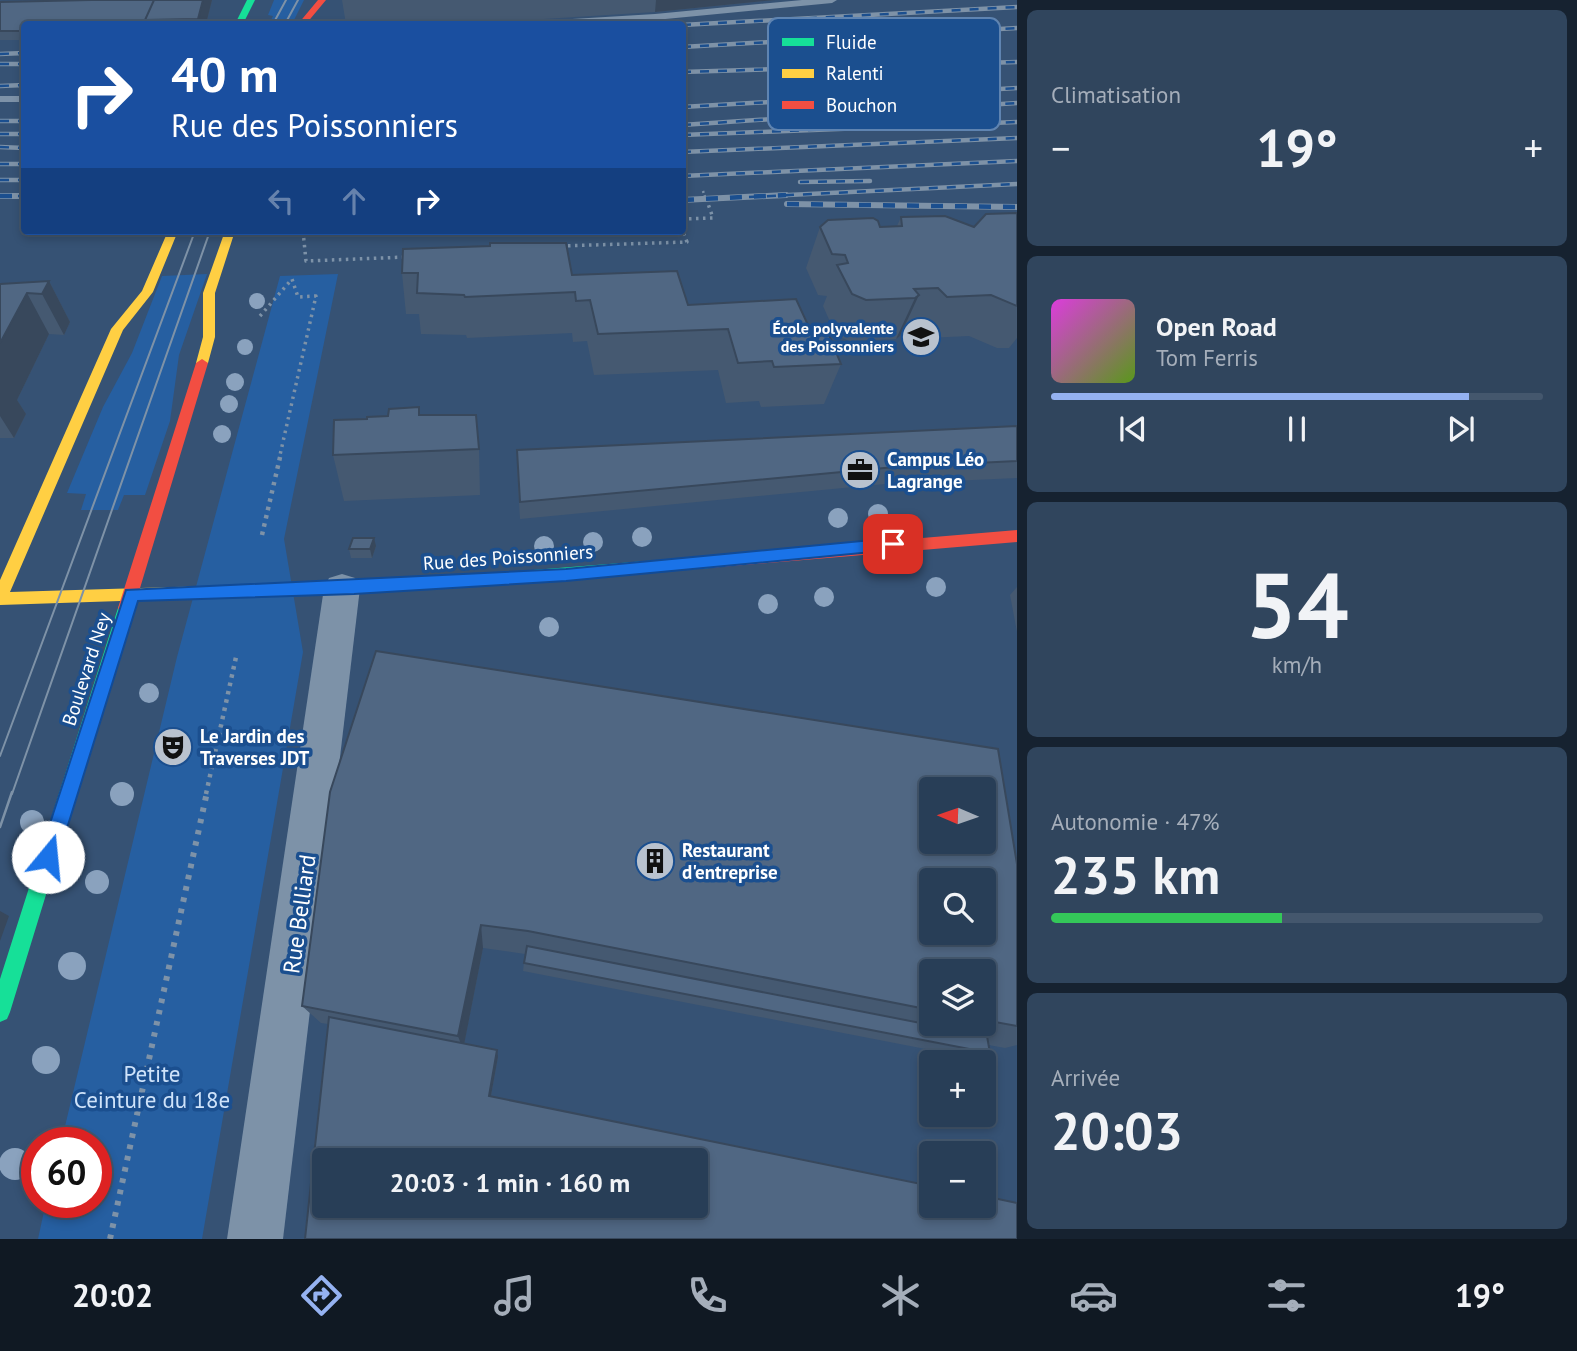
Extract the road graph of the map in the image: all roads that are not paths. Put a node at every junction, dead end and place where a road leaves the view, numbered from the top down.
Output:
1 (251, 0) edge
2 (265, 0) edge
3 (832, 0) edge
4 (321, 1) edge
5 (240, 21) edge
6 (258, 21) edge
7 (304, 21) edge
8 (320, 21) edge
9 (589, 21) edge
10 (0, 99) edge
11 (21, 99) edge
12 (171, 235) edge
13 (229, 235) edge
14 (122, 292) dead end
15 (222, 315) dead end
16 (117, 328) junction
17 (209, 337) junction
18 (1017, 536) edge
19 (342, 588) junction
20 (132, 595) junction
21 (0, 598) edge
22 (0, 1012) edge
23 (255, 1239) edge

1 - 5 main road
2 - 6 main road
3 - 9 lane
4 - 7 main road
4 - 8 main road
10 - 11 lane
12 - 16 main road
13 - 17 main road, Boulevard Ney
14 - 16 main road
15 - 17 main road, Boulevard Ney
16 - 21 main road
17 - 20 main road, Boulevard Ney
18 - 19 main road, Rue des Poissonniers
19 - 20 main road, Rue des Poissonniers
19 - 23 street, Rue Belliard
20 - 21 main road, Rue des Poissonniers
20 - 22 main road, Boulevard Ney

